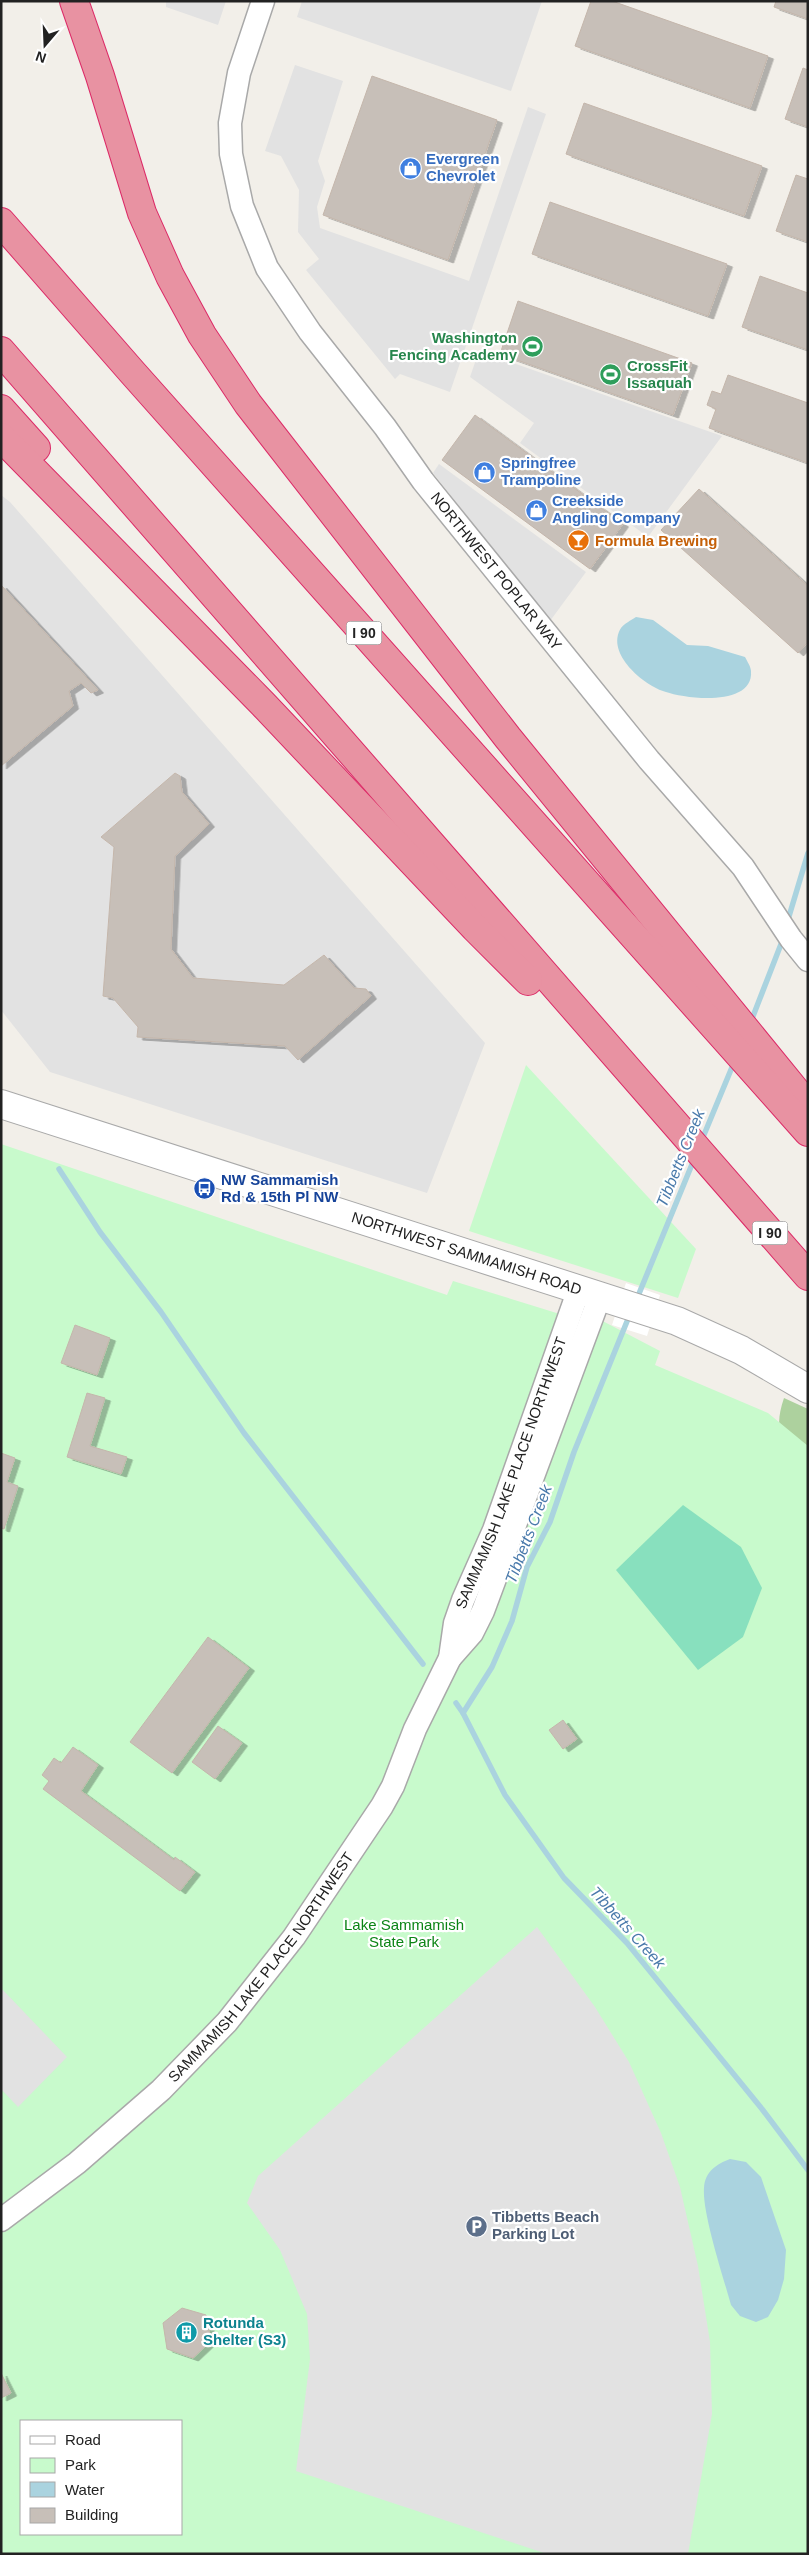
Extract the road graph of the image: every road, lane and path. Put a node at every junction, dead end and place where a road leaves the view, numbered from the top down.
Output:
1 (74, 1) edge
2 (263, 1) edge
3 (1, 222) edge
4 (1, 351) edge
5 (1, 409) edge
6 (1, 437) edge
7 (263, 704) junction
8 (808, 960) edge
9 (733, 1030) junction
10 (760, 1062) junction
11 (1, 1104) edge
12 (808, 1106) edge
13 (808, 1132) edge
14 (688, 1140) junction
15 (808, 1276) edge
16 (600, 1296) junction
17 (808, 1389) edge
18 (1, 2220) edge

1 - 9 highway
2 - 8 street, NORTHWEST POPLAR WAY
3 - 9 highway, I 90
4 - 14 highway, I 90
5 - 7 highway
6 - 7 highway
7 - 14 highway
9 - 10 highway
10 - 12 highway
10 - 13 highway
11 - 16 street, NORTHWEST SAMMAMISH ROAD
14 - 15 highway, I 90
16 - 17 street, NORTHWEST SAMMAMISH ROAD
16 - 18 street, SAMMAMISH LAKE PLACE NORTHWEST

